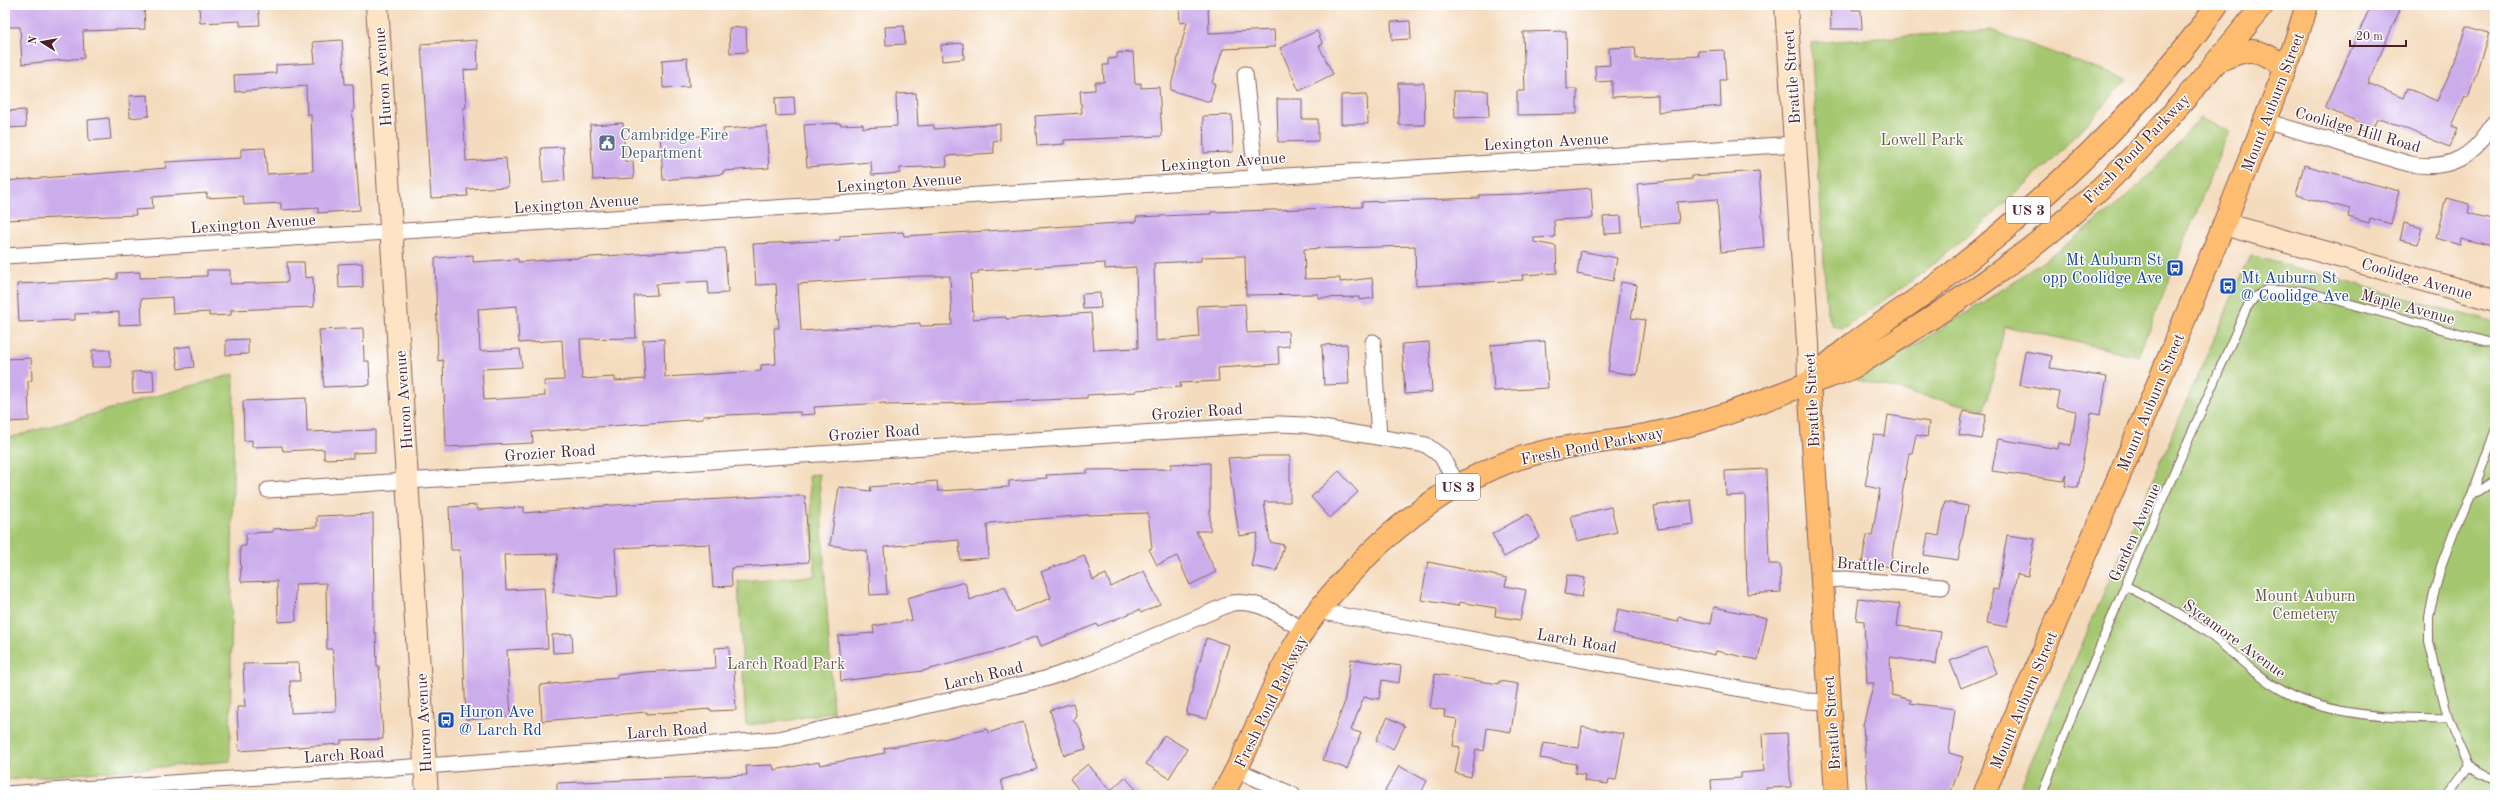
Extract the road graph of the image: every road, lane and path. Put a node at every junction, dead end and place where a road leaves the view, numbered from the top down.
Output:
1 (378, 5) edge
2 (1786, 5) edge
3 (2217, 5) edge
4 (2263, 5) edge
5 (2307, 5) edge
6 (2217, 61) junction
7 (2286, 66) junction
8 (1246, 74) dead end
9 (2265, 121) junction
10 (2495, 122) edge
11 (1796, 144) junction
12 (1256, 177) junction
13 (2224, 224) junction
14 (391, 232) junction
15 (5, 256) edge
16 (2266, 290) joint
17 (2495, 300) edge
18 (1373, 342) dead end
19 (2495, 344) edge
20 (1808, 383) junction
21 (2495, 431) edge
22 (1379, 437) junction
23 (408, 480) junction
24 (2495, 480) edge
25 (1459, 487) junction
26 (268, 490) dead end
27 (2472, 495) junction
28 (1822, 580) junction
29 (2126, 586) junction
30 (1942, 587) dead end
31 (1318, 611) junction
32 (1304, 631) junction
33 (1830, 702) junction
34 (2448, 718) junction
35 (426, 766) junction
36 (2469, 766) junction
37 (1237, 770) junction
38 (2495, 780) edge
39 (5, 794) edge
40 (427, 795) edge
41 (1222, 795) edge
42 (1293, 795) edge
43 (1836, 795) edge
44 (1984, 795) edge
45 (2042, 795) edge
46 (2447, 795) edge

1 - 14 street, Huron Avenue
2 - 11 street, Brattle Street
3 - 20 main road, Fresh Pond Parkway / US 3
4 - 6 main road, Fresh Pond Parkway / US 3
5 - 7 main road, Mount Auburn Street
6 - 7 main road
6 - 20 main road, Fresh Pond Parkway / US 3
7 - 9 main road, Mount Auburn Street
8 - 12 street
9 - 10 street, Coolidge Hill Road
9 - 13 main road, Mount Auburn Street
11 - 12 street, Lexington Avenue
11 - 20 street, Brattle Street
12 - 14 street, Lexington Avenue
13 - 17 street, Coolidge Avenue
13 - 44 main road, Mount Auburn Street
14 - 15 street, Lexington Avenue
14 - 23 street, Huron Avenue
16 - 19 lane, Maple Avenue
16 - 29 lane, Garden Avenue
18 - 22 street
20 - 25 main road, Fresh Pond Parkway / US 3
20 - 28 main road, Brattle Street
21 - 27 lane
22 - 23 street, Grozier Road
22 - 25 street, Grozier Road
23 - 26 street, Grozier Road
23 - 35 street, Huron Avenue
24 - 27 lane
25 - 31 main road, Fresh Pond Parkway / US 3
27 - 34 lane
28 - 30 street, Brattle Circle
28 - 33 main road, Brattle Street
29 - 34 lane, Sycamore Avenue
29 - 45 lane, Garden Avenue
31 - 32 main road, Fresh Pond Parkway / US 3
31 - 33 street, Larch Road
32 - 35 street, Larch Road
32 - 37 main road, Fresh Pond Parkway / US 3
33 - 43 main road, Brattle Street
34 - 36 lane
35 - 39 street, Larch Road
35 - 40 street, Huron Avenue
36 - 38 lane
36 - 46 lane
37 - 41 main road, Fresh Pond Parkway / US 3
37 - 42 street

